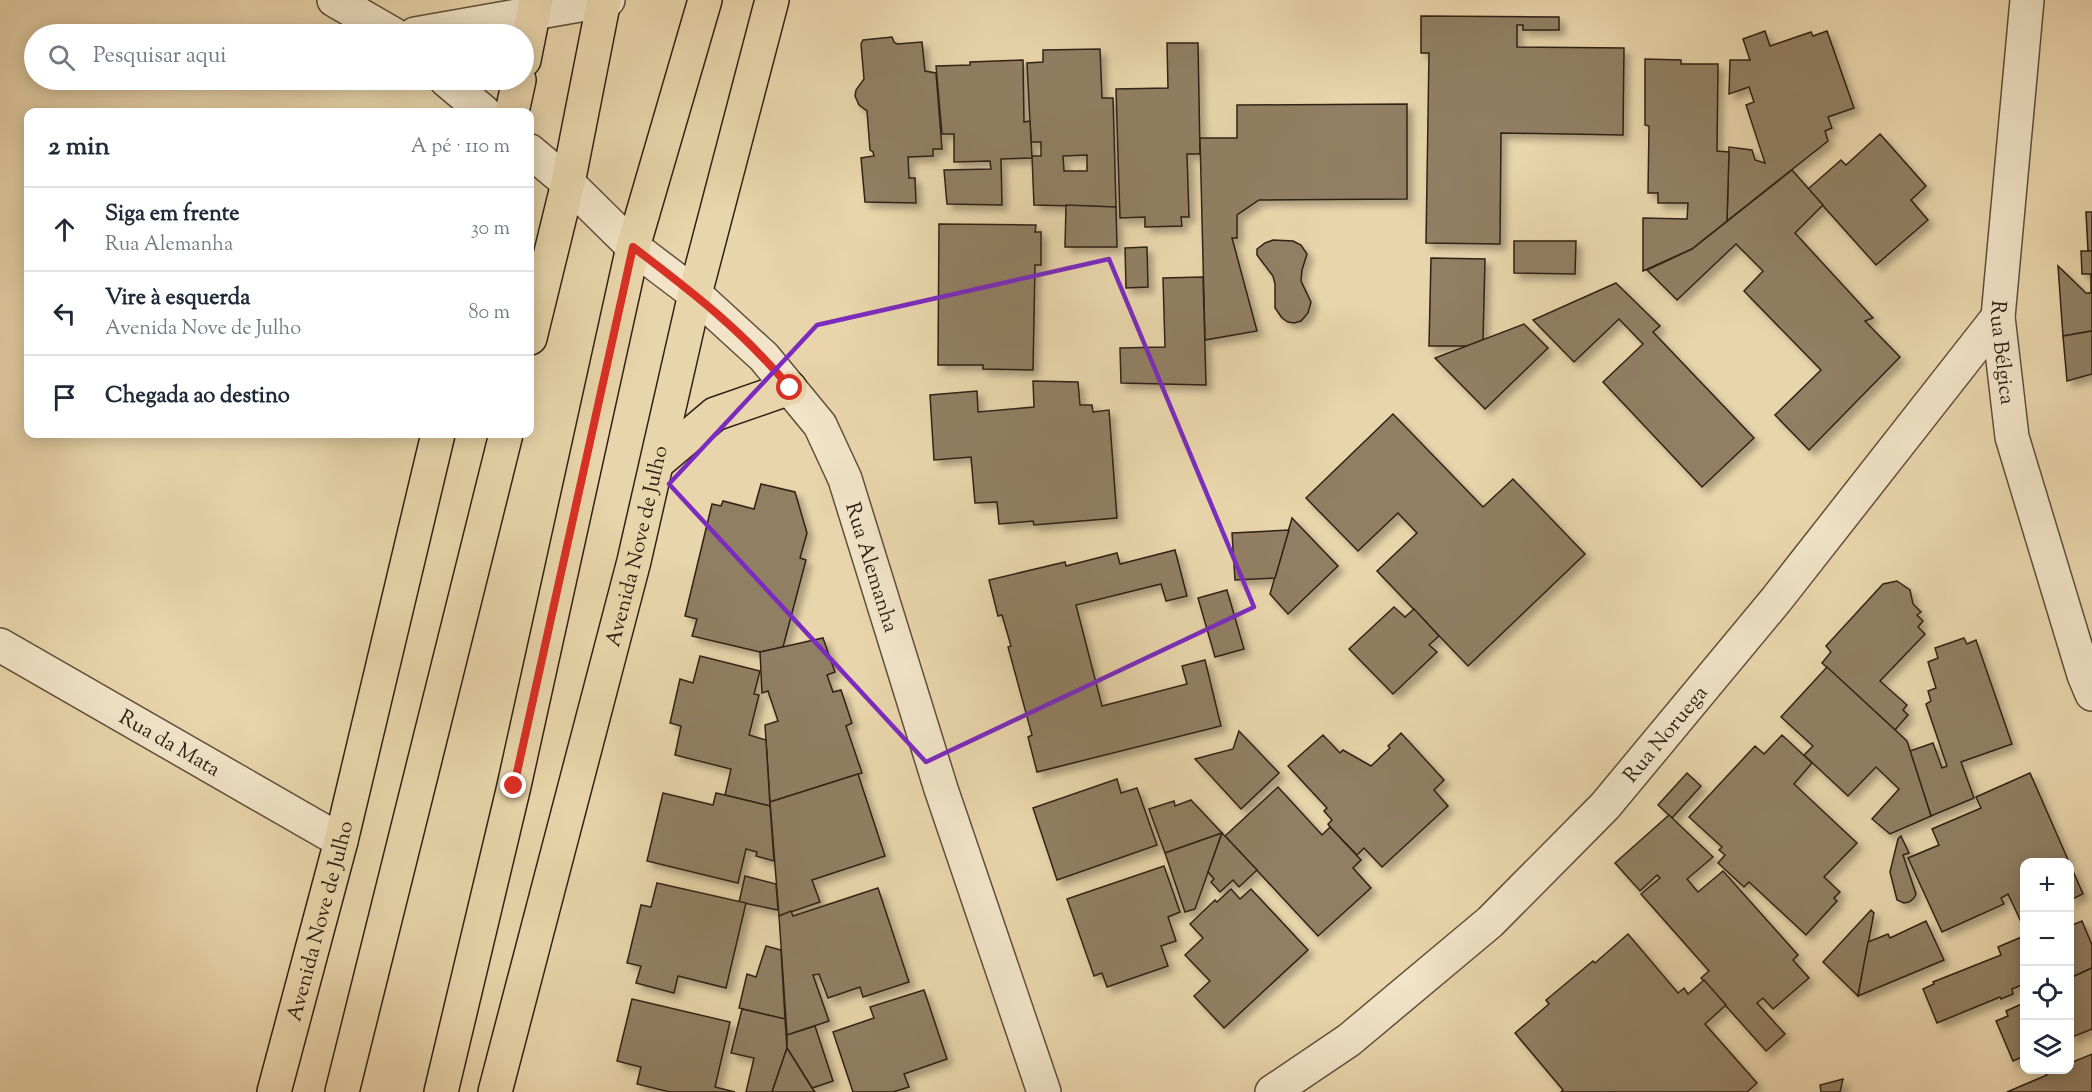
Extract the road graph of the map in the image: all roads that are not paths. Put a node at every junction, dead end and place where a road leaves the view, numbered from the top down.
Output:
1 (334, 0) edge
2 (605, 0) edge
3 (705, 0) edge
4 (772, 0) edge
5 (2027, 0) edge
6 (535, 6) edge
7 (376, 24) edge
8 (458, 24) edge
9 (531, 24) edge
10 (458, 90) edge
11 (517, 90) edge
12 (479, 108) edge
13 (513, 108) edge
14 (534, 154) edge
15 (568, 183) junction
16 (633, 247) junction
17 (695, 294) junction
18 (1998, 317) junction
19 (534, 322) edge
20 (790, 388) junction
21 (437, 438) edge
22 (505, 438) edge
23 (657, 463) junction
24 (0, 645) edge
25 (2092, 694) edge
26 (341, 841) junction
27 (274, 1092) edge
28 (342, 1092) edge
29 (441, 1092) edge
30 (495, 1092) edge
31 (1044, 1092) edge
32 (1272, 1092) edge

1 - 7 street
2 - 6 street
2 - 15 main road
3 - 16 main road
4 - 17 main road, Avenida Nove de Julho
5 - 18 street, Rua Bélgica
6 - 8 street
6 - 9 main road
10 - 12 street
11 - 13 main road
14 - 15 street, Rua Alemanha
15 - 16 street, Rua Alemanha
15 - 19 main road
16 - 17 street, Rua Alemanha
16 - 29 main road
17 - 20 street, Rua Alemanha
17 - 23 main road, Avenida Nove de Julho
18 - 25 street, Rua Bélgica
18 - 32 street, Rua Noruega
20 - 23 main road
20 - 31 street, Rua Alemanha
21 - 26 main road, Avenida Nove de Julho
22 - 28 main road
23 - 30 main road, Avenida Nove de Julho
24 - 26 street, Rua da Mata
26 - 27 main road, Avenida Nove de Julho

